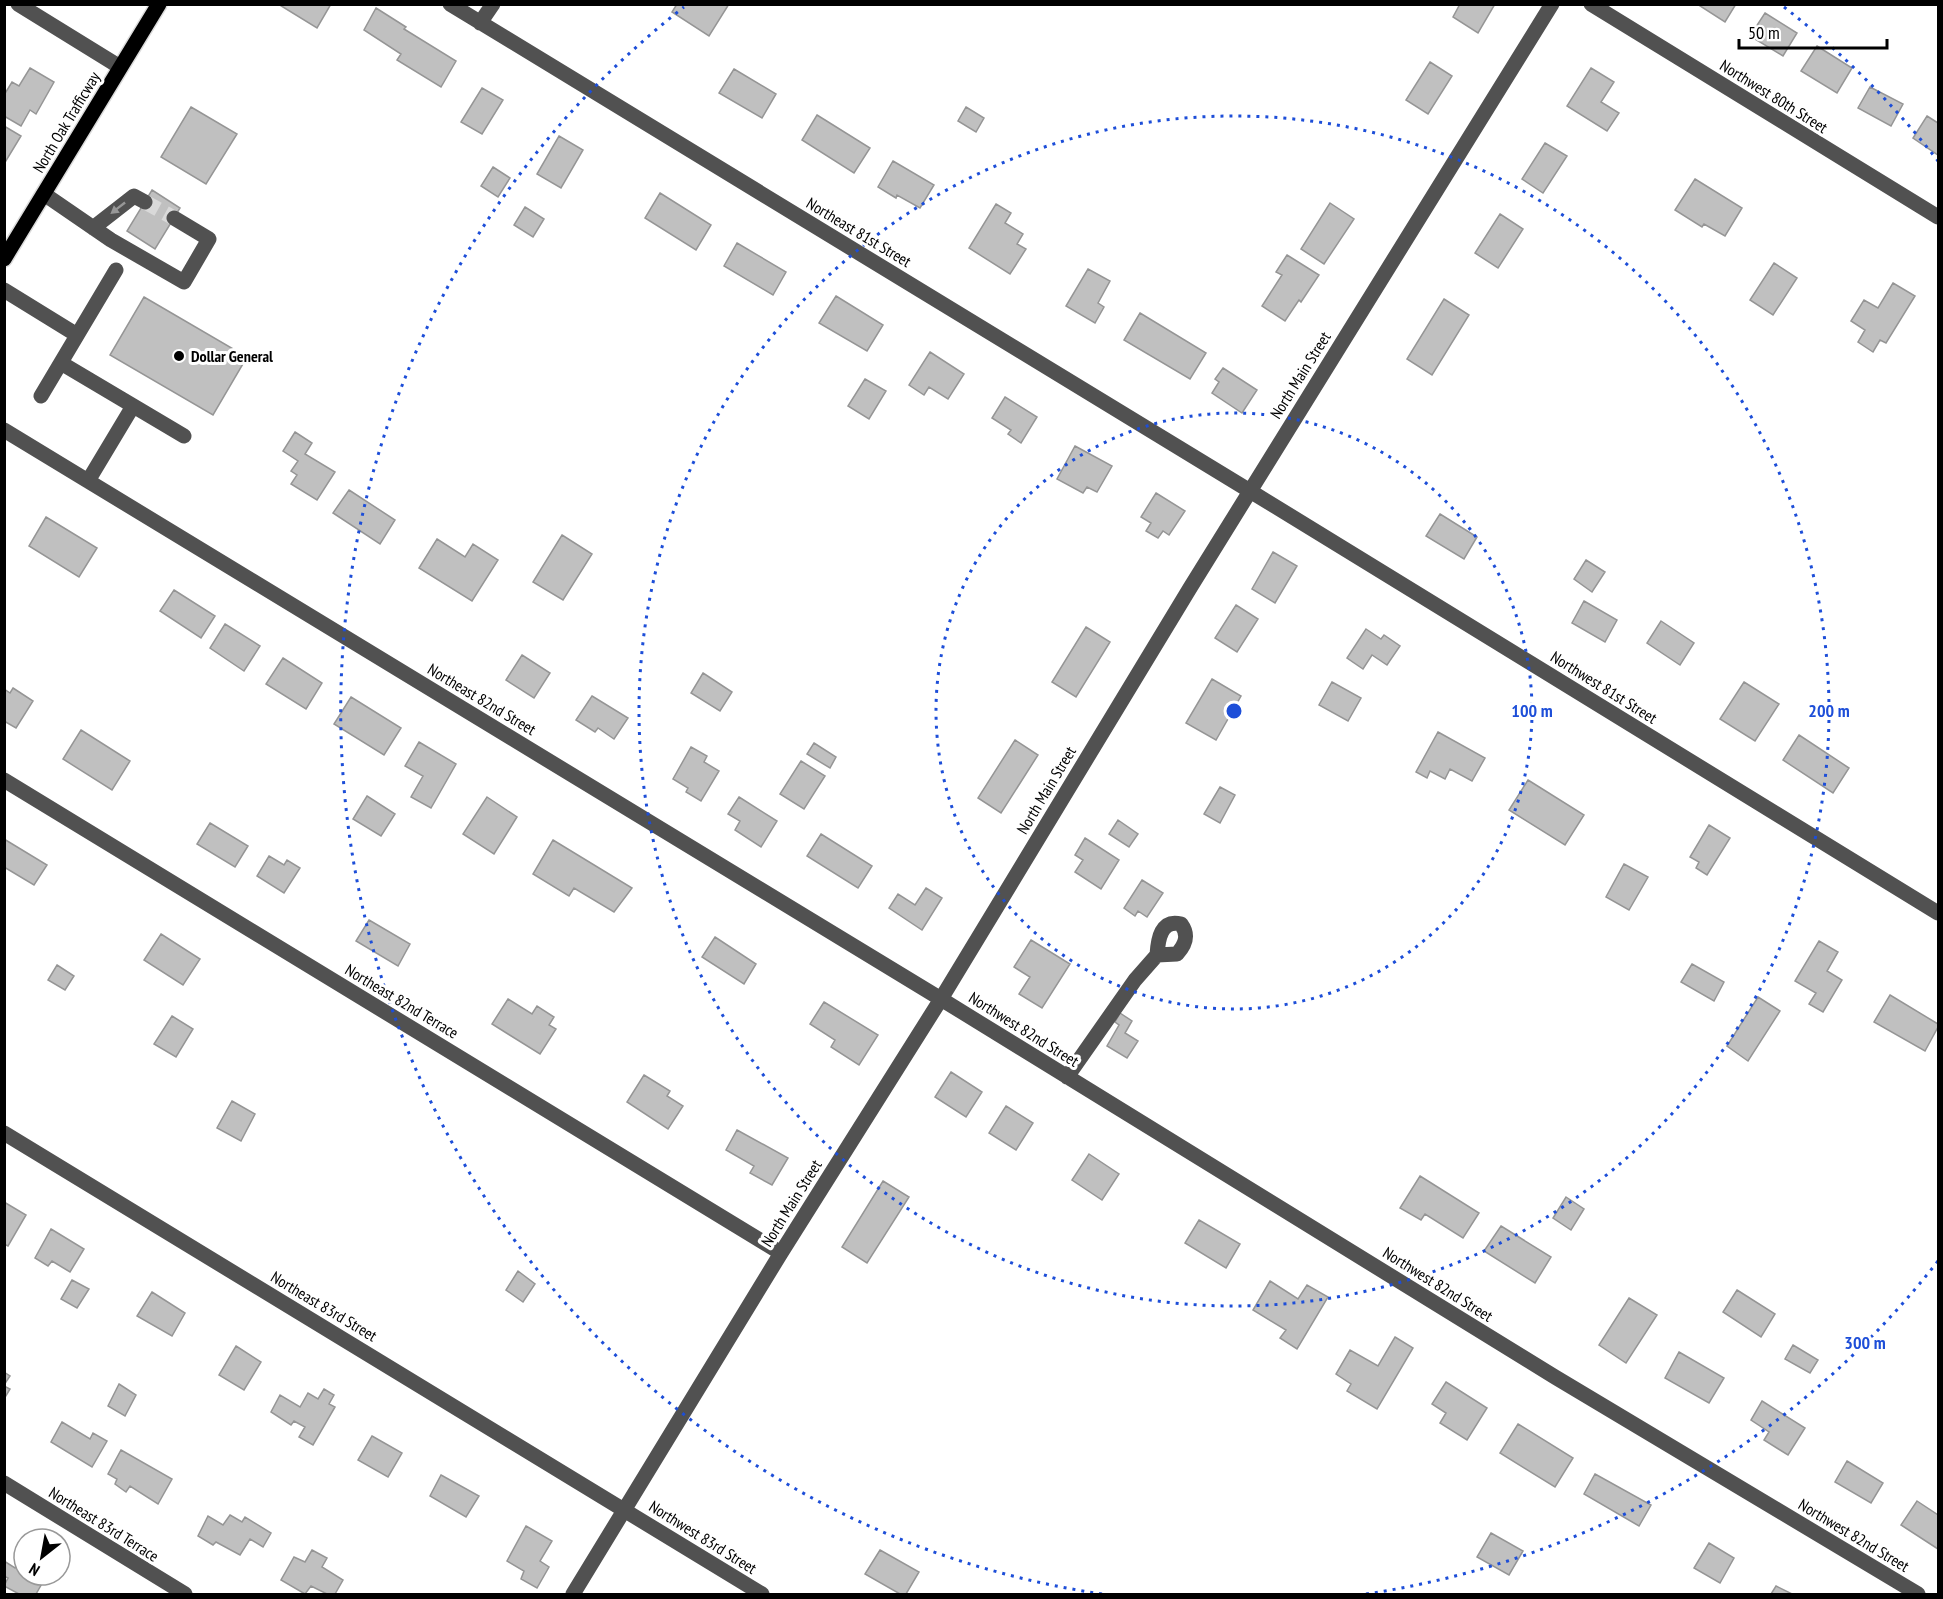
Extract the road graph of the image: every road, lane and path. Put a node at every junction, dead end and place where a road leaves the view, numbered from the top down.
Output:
1 (18, 4) edge
2 (159, 4) edge
3 (450, 4) edge
4 (493, 4) edge
5 (1552, 4) edge
6 (1592, 4) edge
7 (480, 23) junction
8 (120, 67) junction
9 (44, 194) junction
10 (145, 202) tunnel mouth
11 (1938, 217) edge
12 (174, 218) tunnel mouth
13 (93, 228) junction
14 (4, 259) edge
15 (116, 270) dead end
16 (4, 290) edge
17 (78, 335) junction
18 (61, 363) junction
19 (40, 396) dead end
20 (133, 406) junction
21 (4, 430) edge
22 (184, 436) dead end
23 (88, 481) junction
24 (1250, 491) junction
25 (4, 780) edge
26 (1938, 913) edge
27 (1156, 955) dead end
28 (941, 999) junction
29 (1067, 1077) junction
30 (4, 1133) edge
31 (781, 1253) junction
32 (4, 1484) edge
33 (625, 1510) junction
34 (185, 1594) edge
35 (573, 1594) edge
36 (762, 1594) edge
37 (1918, 1594) edge

1 - 8 street
2 - 8 main road, North Oak Trafficway
3 - 7 street, Northeast 81st Street
4 - 7 street
5 - 24 street, North Main Street
6 - 11 street, Northwest 80th Street
7 - 24 street, Northeast 81st Street
8 - 9 main road, North Oak Trafficway
9 - 13 street
9 - 14 main road, North Oak Trafficway
10 -> 13 street
12 - 13 street
15 - 17 street
16 - 17 street
17 - 18 street
18 - 19 street
18 - 20 street
20 - 22 street
20 - 23 street
21 - 23 street, Northeast 82nd Street
23 - 28 street, Northeast 82nd Street
24 - 26 street, Northwest 81st Street
24 - 28 street, North Main Street
25 - 31 street, Northeast 82nd Terrace
27 - 29 street
28 - 29 street, Northwest 82nd Street
28 - 31 street, North Main Street
29 - 37 street, Northwest 82nd Street
30 - 33 street, Northeast 83rd Street
31 - 33 street, North Main Street
32 - 34 street, Northeast 83rd Terrace
33 - 35 street, North Main Street
33 - 36 street, Northwest 83rd Street

